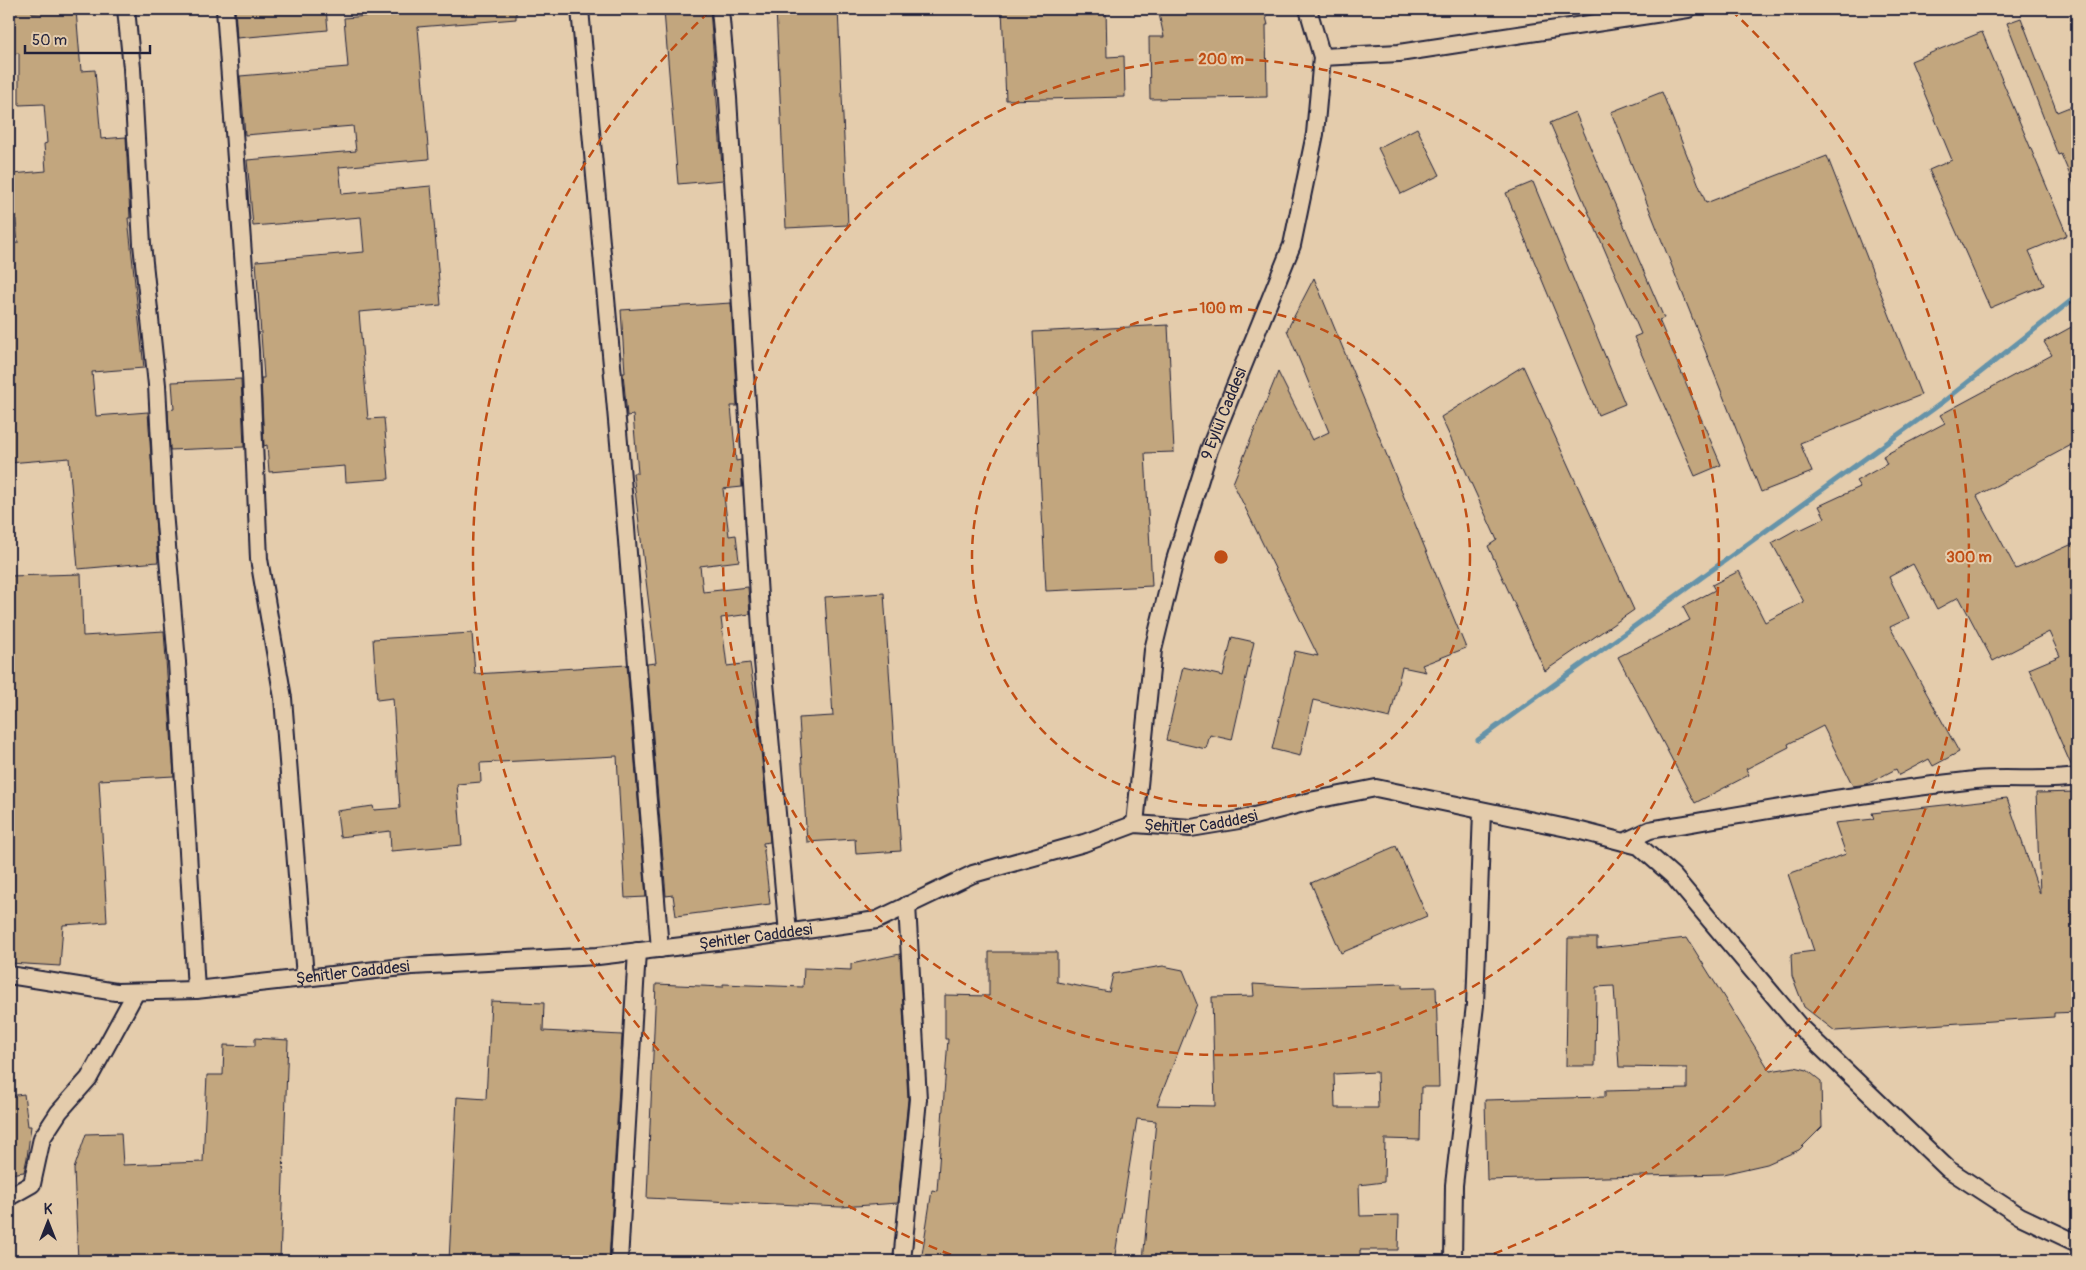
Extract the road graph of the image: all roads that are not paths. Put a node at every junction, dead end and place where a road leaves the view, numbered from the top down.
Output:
1 (126, 9) edge
2 (225, 9) edge
3 (580, 9) edge
4 (720, 9) edge
5 (1308, 9) edge
6 (1688, 9) edge
7 (1322, 57) junction
8 (2077, 777) edge
9 (1482, 811) junction
10 (1135, 824) junction
11 (1624, 842) junction
12 (908, 905) junction
13 (788, 933) junction
14 (660, 949) junction
15 (637, 952) junction
16 (9, 975) edge
17 (305, 977) junction
18 (196, 990) junction
19 (136, 992) junction
20 (9, 1197) edge
21 (2077, 1243) edge
22 (619, 1261) edge
23 (902, 1261) edge
24 (1454, 1261) edge

1 - 18 street
2 - 17 street
3 - 14 street
4 - 13 street
5 - 7 street, 9 Eylül Caddesi
6 - 7 street
7 - 10 street, 9 Eylül Caddesi
8 - 11 street
9 - 10 street, Şehitler Cadddesi
9 - 11 street, Şehitler Cadddesi
9 - 24 street
10 - 12 street, Şehitler Cadddesi
11 - 21 street, Şehitler Cadddesi
12 - 13 street, Şehitler Cadddesi
12 - 23 street
13 - 14 street, Şehitler Cadddesi
14 - 15 street, Şehitler Cadddesi
15 - 17 street, Şehitler Cadddesi
15 - 22 street
16 - 19 street, Şehitler Cadddesi
17 - 18 street, Şehitler Cadddesi
18 - 19 street, Şehitler Cadddesi
19 - 20 street

